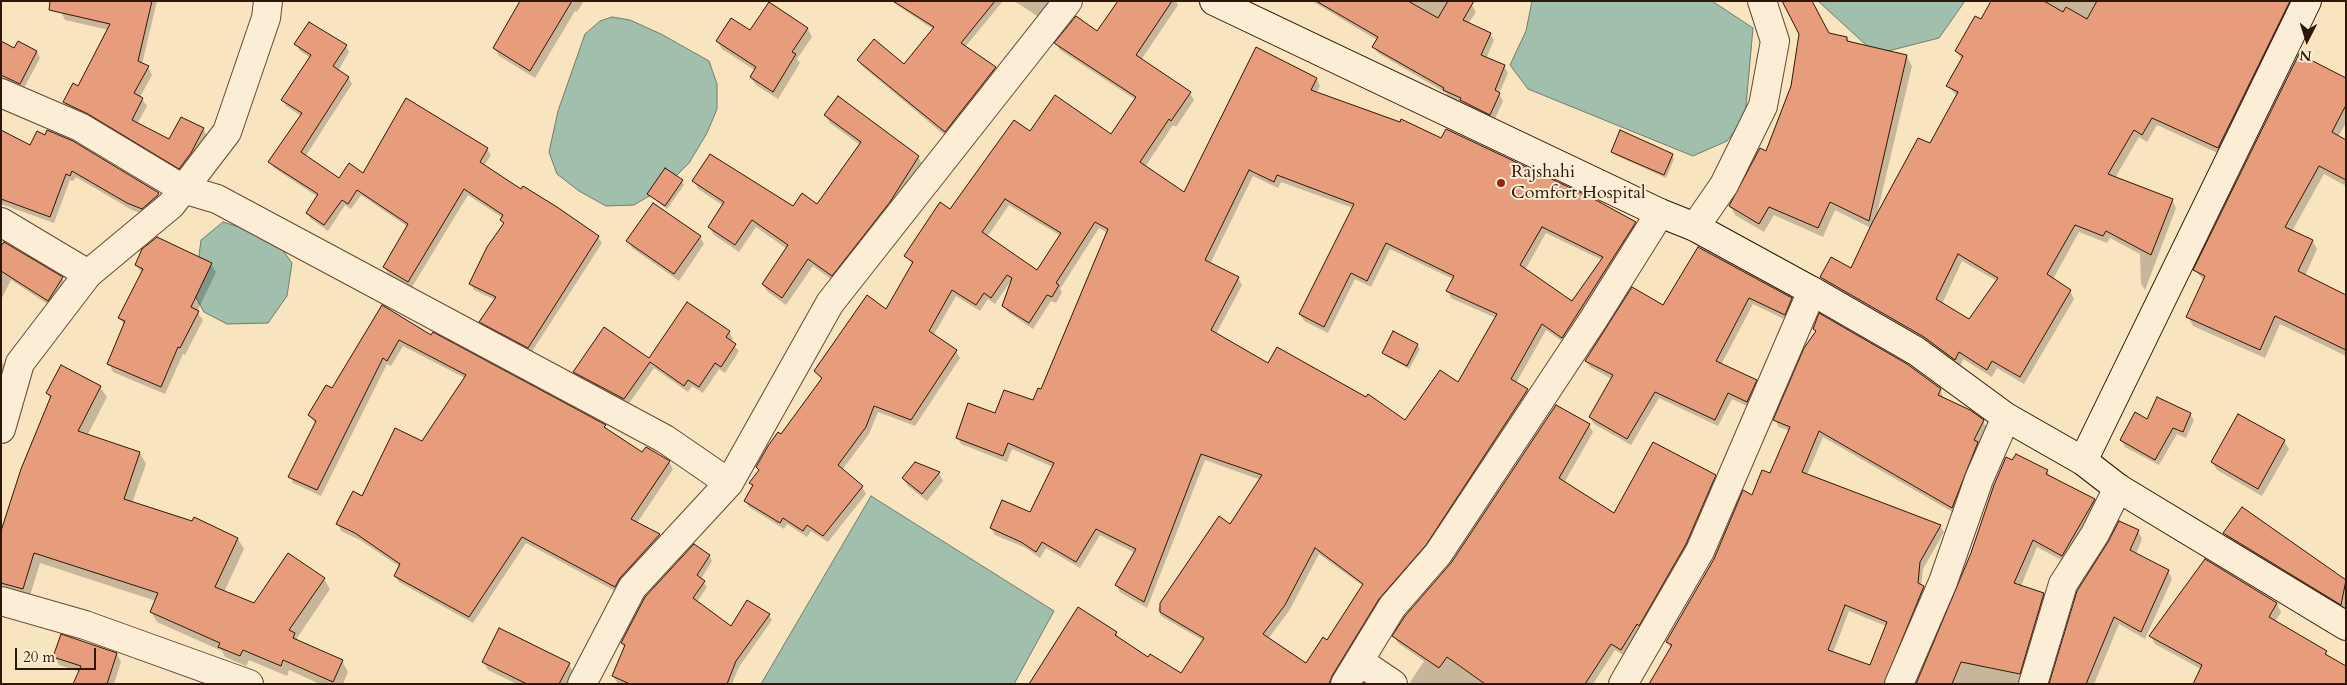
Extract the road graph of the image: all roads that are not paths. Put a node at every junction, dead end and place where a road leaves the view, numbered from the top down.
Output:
1 (268, 1) edge
2 (1068, 1) edge
3 (1214, 1) edge
4 (1762, 1) edge
5 (2307, 1) edge
6 (1, 93) edge
7 (183, 189) junction
8 (1660, 213) junction
9 (1, 222) edge
10 (1695, 227) junction
11 (88, 274) junction
12 (1812, 292) junction
13 (2006, 417) junction
14 (1, 429) edge
15 (2083, 461) junction
16 (729, 483) junction
17 (2118, 488) junction
18 (1, 601) edge
19 (2346, 626) edge
20 (1359, 661) junction
21 (249, 684) edge
22 (582, 684) edge
23 (1344, 684) edge
24 (1393, 684) edge
25 (1623, 684) edge
26 (1899, 684) edge
27 (2034, 684) edge

1 - 7 street
2 - 16 street
3 - 8 street
4 - 10 street
5 - 15 street
6 - 7 street
7 - 11 street
7 - 16 street
8 - 10 street
8 - 20 street
9 - 11 street
10 - 12 street
11 - 14 street
12 - 13 street
12 - 25 street
13 - 15 street
13 - 26 street
15 - 17 street
16 - 22 street
17 - 19 street
17 - 27 street
18 - 21 street
20 - 23 street
20 - 24 street

